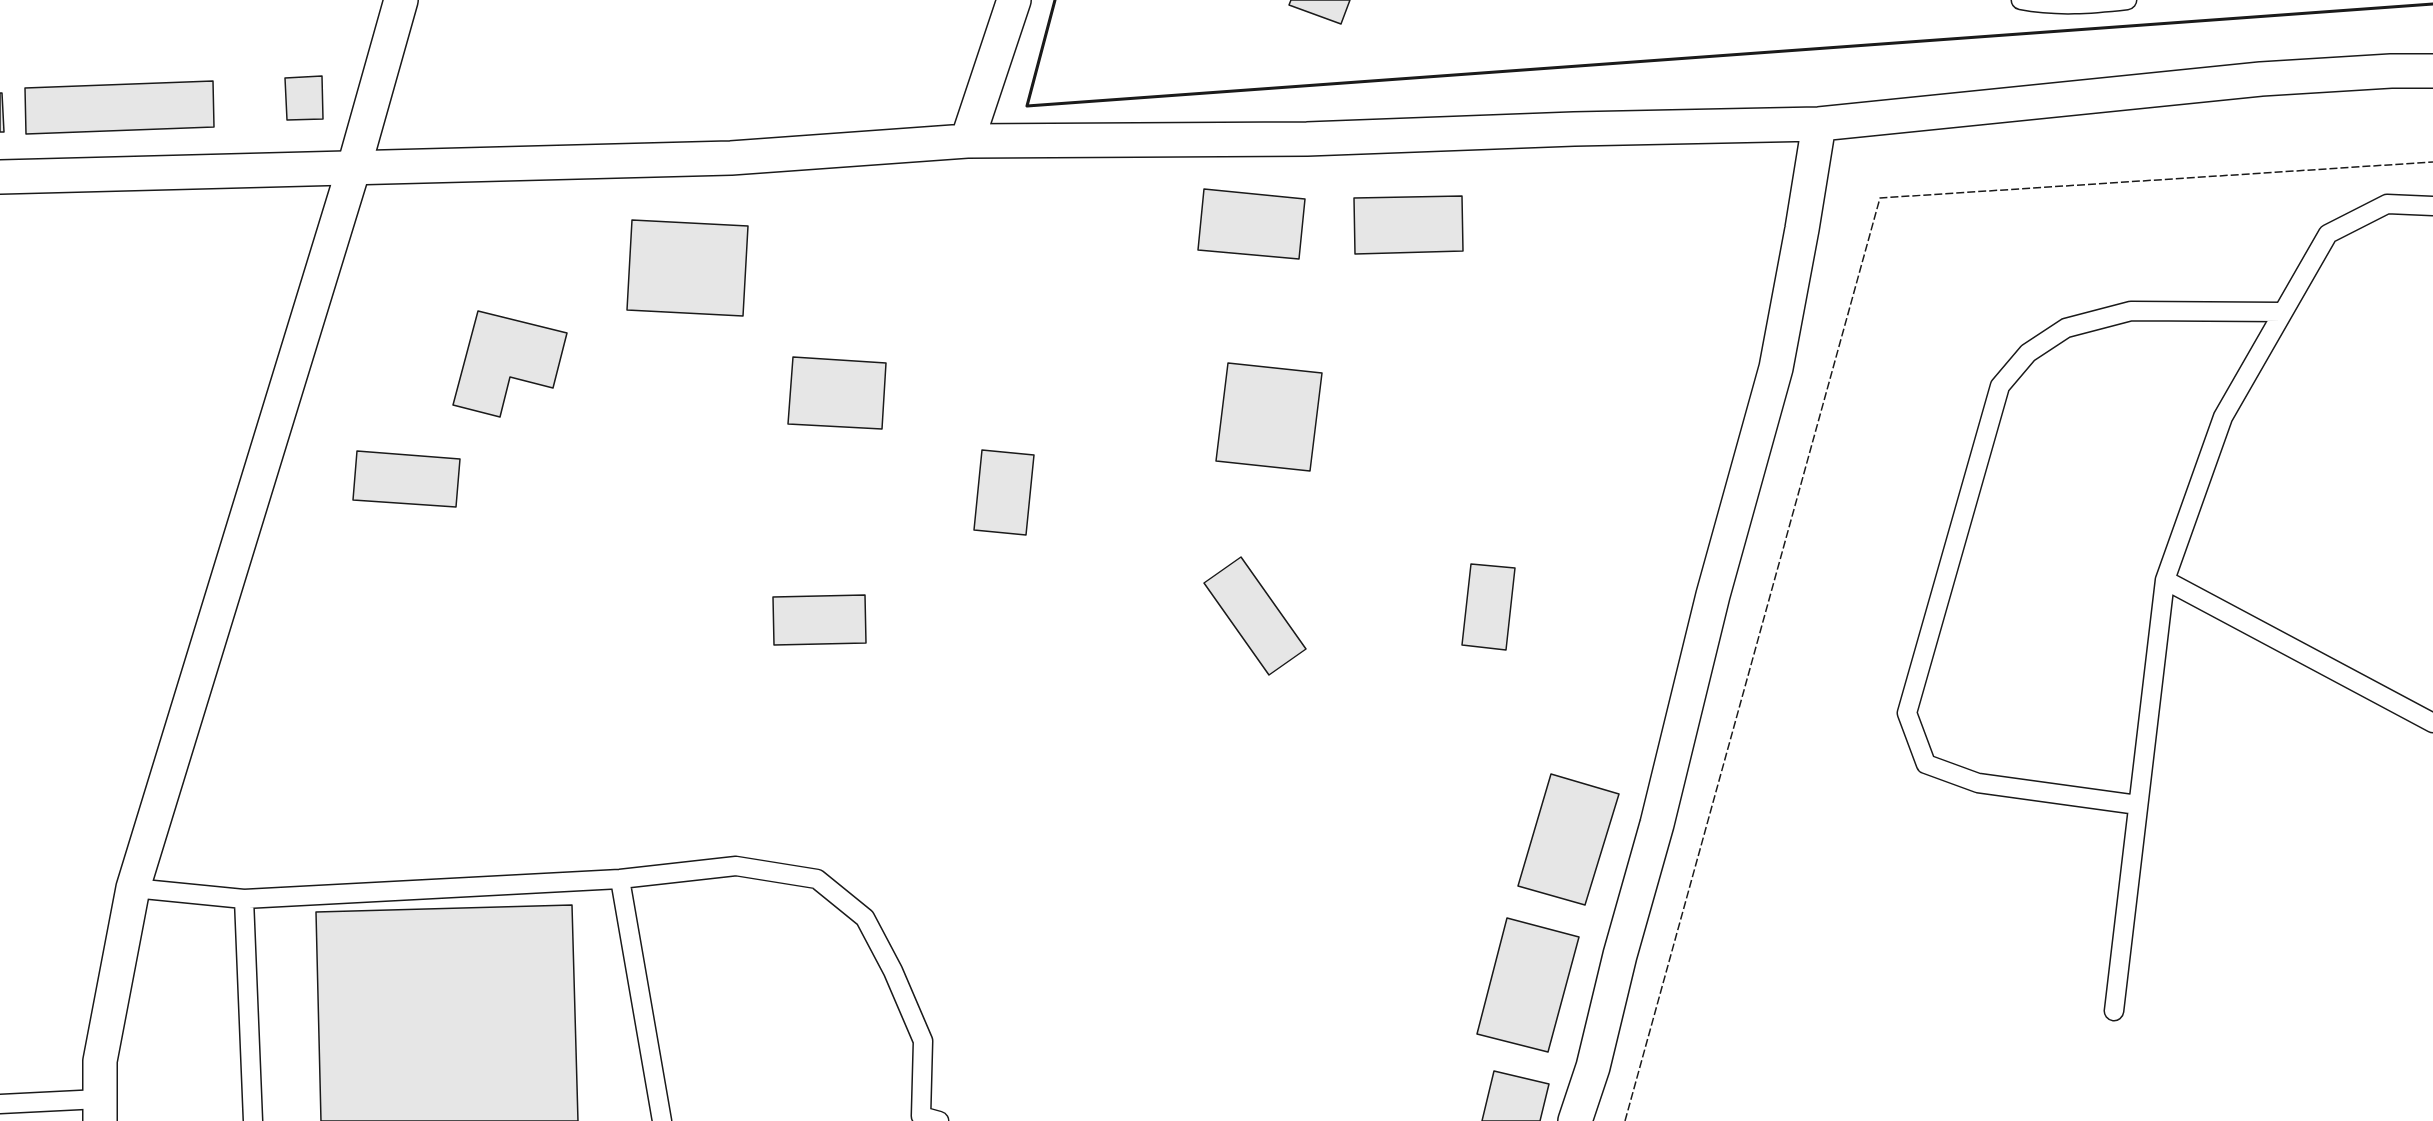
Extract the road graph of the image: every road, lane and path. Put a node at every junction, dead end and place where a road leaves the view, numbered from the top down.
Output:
1 (401, 0) edge
2 (1014, 0) edge
3 (2021, 0) edge
4 (2127, 0) edge
5 (2433, 71) edge
6 (1819, 124) junction
7 (967, 141) junction
8 (354, 167) junction
9 (0, 177) edge
10 (2433, 206) edge
11 (2283, 312) junction
12 (2165, 580) junction
13 (2433, 723) edge
14 (2138, 805) junction
15 (620, 879) junction
16 (133, 888) junction
17 (244, 899) junction
18 (2114, 1011) dead end
19 (0, 1104) edge
20 (100, 1110) edge
21 (925, 1119) edge
22 (253, 1121) edge
23 (662, 1121) edge
24 (1575, 1121) edge

1 - 8 street
2 - 7 street
3 - 4 lane
5 - 6 street
6 - 7 street
6 - 24 street
7 - 8 street
8 - 9 street
8 - 16 street
10 - 11 lane
11 - 12 lane
11 - 14 lane
12 - 13 lane
12 - 14 lane
14 - 18 lane
15 - 17 lane
15 - 21 lane
15 - 23 lane
16 - 17 lane
16 - 20 street
17 - 22 lane
19 - 20 lane

